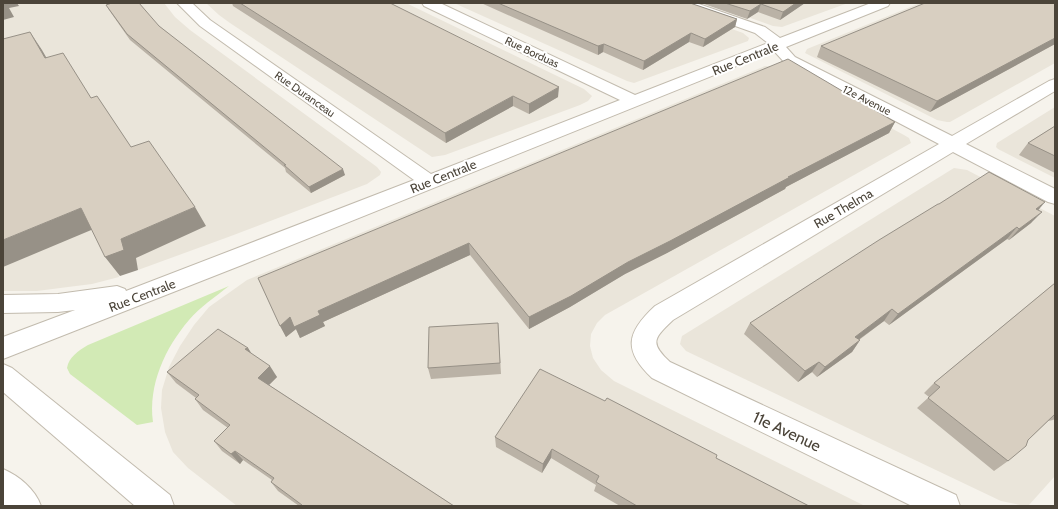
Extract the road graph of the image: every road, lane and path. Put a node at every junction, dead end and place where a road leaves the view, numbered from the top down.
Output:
1 (184, 3) edge
2 (429, 3) edge
3 (684, 3) edge
4 (883, 3) edge
5 (778, 44) junction
6 (1055, 84) edge
7 (635, 100) junction
8 (952, 144) junction
9 (430, 182) junction
10 (1055, 197) edge
11 (163, 287) junction
12 (3, 304) edge
13 (643, 344) joint
14 (3, 348) edge
15 (3, 376) edge
16 (3, 484) edge
17 (26, 506) edge
18 (159, 506) edge
19 (945, 506) edge

1 - 9 street, Rue Duranceau
2 - 7 street, Rue Borduas
3 - 5 street, 12e Avenue
4 - 5 street, Rue Centrale
5 - 7 street, Rue Centrale
5 - 8 street, 12e Avenue
6 - 8 street, Rue Thelma
7 - 9 street, Rue Centrale
8 - 10 street, 12e Avenue
8 - 13 street, Rue Thelma
9 - 11 street, Rue Centrale
11 - 12 street
11 - 14 street, Rue Centrale
13 - 19 street, 11e Avenue
15 - 18 street
16 - 17 street

